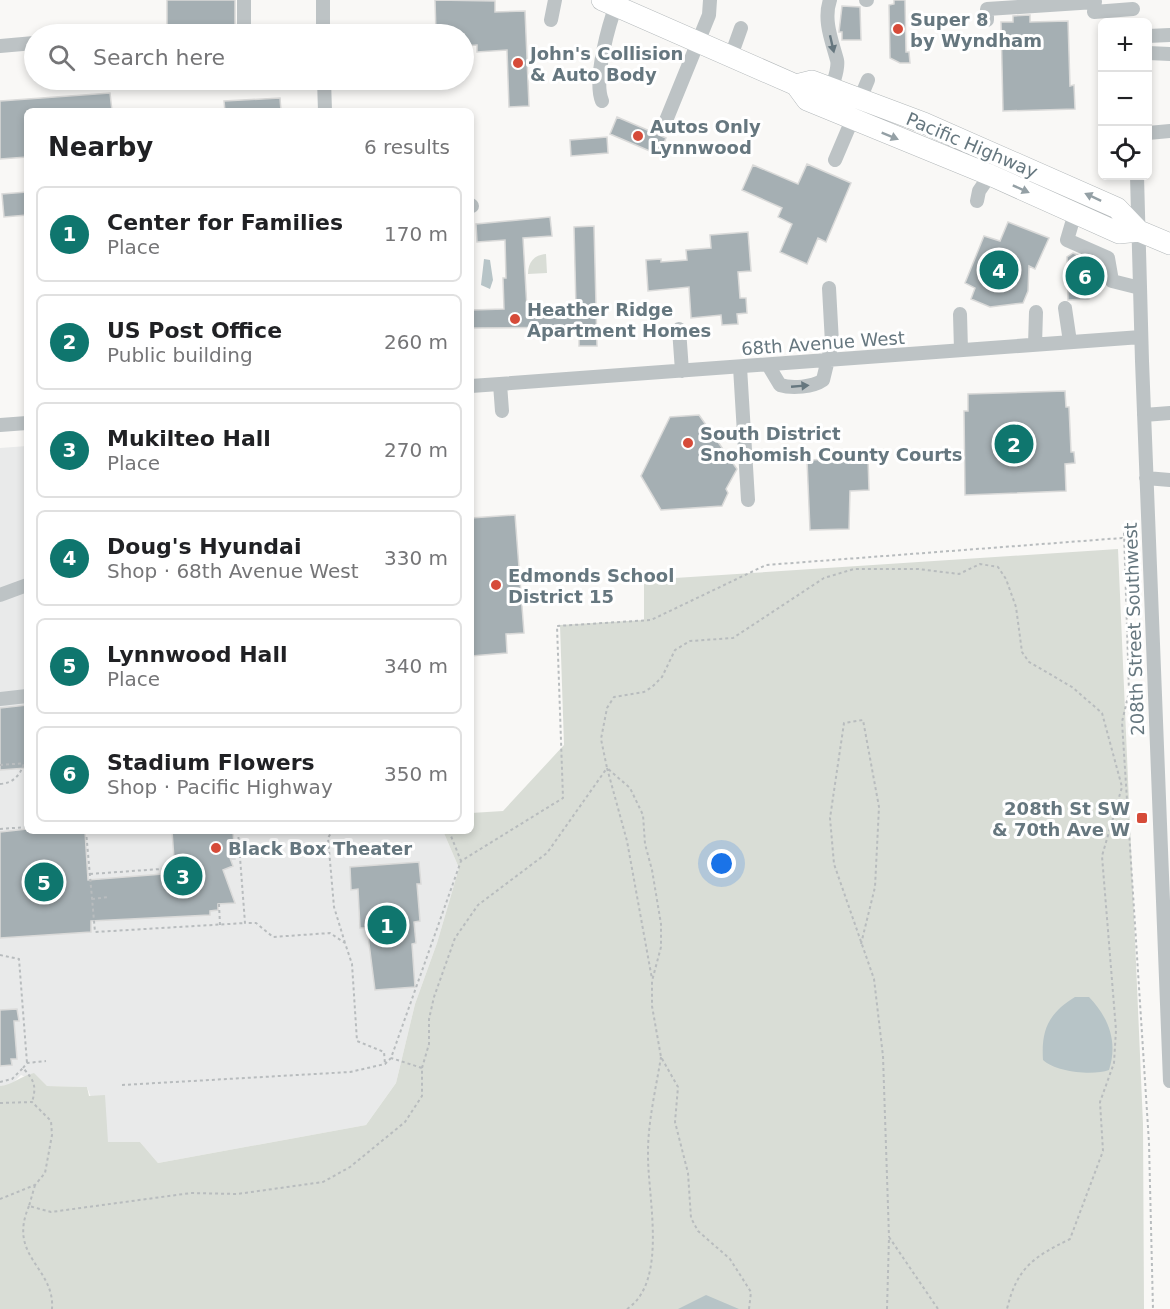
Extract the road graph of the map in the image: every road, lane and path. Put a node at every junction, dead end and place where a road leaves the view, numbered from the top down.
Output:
1 (244, 0) edge
2 (323, 0) edge
3 (555, 0) edge
4 (710, 0) edge
5 (830, 0) edge
6 (611, 2) edge
7 (1094, 6) edge
8 (1133, 10) edge
9 (551, 20) dead end
10 (987, 20) dead end
11 (244, 24) edge
12 (324, 24) edge
13 (741, 28) dead end
14 (1170, 35) edge
15 (1152, 36) edge
16 (698, 42) junction
17 (24, 44) edge
18 (0, 46) edge
19 (1152, 53) edge
20 (1170, 54) edge
21 (730, 56) junction
22 (796, 85) junction
23 (832, 88) junction
24 (324, 90) edge
25 (602, 101) dead end
26 (325, 108) edge
27 (852, 120) junction
28 (665, 123) dead end
29 (1170, 131) edge
30 (1152, 133) edge
31 (835, 160) dead end
32 (990, 175) junction
33 (1137, 180) edge
34 (977, 201) dead end
35 (1074, 213) junction
36 (1139, 231) junction
37 (1170, 244) edge
38 (829, 288) dead end
39 (1140, 288) junction
40 (1065, 308) dead end
41 (1036, 312) dead end
42 (960, 314) dead end
43 (679, 329) dead end
44 (1141, 337) junction
45 (1070, 342) junction
46 (1035, 345) junction
47 (962, 350) junction
48 (829, 360) junction
49 (768, 365) junction
50 (740, 367) junction
51 (682, 371) junction
52 (500, 384) junction
53 (474, 386) edge
54 (502, 411) dead end
55 (1170, 413) edge
56 (1144, 415) junction
57 (24, 423) edge
58 (0, 425) edge
59 (1146, 478) junction
60 (1170, 480) edge
61 (748, 500) dead end
62 (1132, 524) dead end
63 (1125, 541) junction
64 (24, 586) edge
65 (0, 595) edge
66 (24, 696) edge
67 (0, 699) edge
68 (1164, 749) edge
69 (24, 763) edge
70 (0, 765) edge
71 (24, 765) edge
72 (607, 768) junction
73 (0, 784) edge
74 (24, 827) edge
75 (0, 829) edge
76 (86, 834) edge
77 (238, 834) edge
78 (330, 834) edge
79 (450, 834) edge
80 (461, 861) junction
81 (175, 867) dead end
82 (90, 874) junction
83 (109, 897) dead end
84 (92, 899) junction
85 (219, 904) dead end
86 (245, 924) junction
87 (220, 925) junction
88 (345, 943) junction
89 (861, 944) junction
90 (0, 955) edge
91 (1168, 955) edge
92 (652, 981) junction
93 (23, 1014) junction
94 (18, 1015) dead end
95 (1169, 1028) edge
96 (661, 1057) junction
97 (391, 1058) junction
98 (46, 1061) dead end
99 (27, 1063) junction
100 (385, 1064) junction
101 (23, 1068) junction
102 (422, 1068) junction
103 (1170, 1081) edge
104 (0, 1082) edge
105 (122, 1086) dead end
106 (32, 1102) junction
107 (0, 1103) edge
108 (34, 1185) junction
109 (0, 1199) edge
110 (29, 1206) junction
111 (889, 1237) junction
112 (52, 1309) edge
113 (627, 1309) edge
114 (749, 1309) edge
115 (887, 1309) edge
116 (938, 1309) edge
117 (1008, 1309) edge
118 (1153, 1309) edge

1 - 11 street
2 - 12 street
3 - 9 street
4 - 16 street
5 -> 23 street
6 - 16 highway, Pacific Highway
6 - 25 street
7 - 8 street
7 - 10 street
13 - 21 street
14 - 15 street
16 - 21 highway, Pacific Highway
16 - 28 street
17 - 18 street
19 - 20 street
21 - 22 highway, Pacific Highway
22 - 23 highway, Pacific Highway
22 - 27 highway, Pacific Highway
36 -> 23 highway, Pacific Highway
24 - 26 street
27 - 31 street
27 -> 32 highway, Pacific Highway
29 - 30 street
32 - 34 street
32 -> 35 highway, Pacific Highway
33 - 36 street, 208th Street Southwest
35 - 36 highway, Pacific Highway
35 - 39 street
36 - 37 highway, Pacific Highway
36 - 39 street, 208th Street Southwest
38 - 48 street
39 - 44 street, 208th Street Southwest
40 - 45 street
41 - 46 street
42 - 47 street
43 - 51 street
44 - 45 street, 68th Avenue West
44 - 56 street, 208th Street Southwest
45 - 46 street, 68th Avenue West
46 - 47 street, 68th Avenue West
47 - 48 street, 68th Avenue West
48 - 49 street, 68th Avenue West
49 -> 48 street
49 - 50 street, 68th Avenue West
50 - 51 street, 68th Avenue West
50 - 61 street
51 - 52 street, 68th Avenue West
52 - 53 street, 68th Avenue West
52 - 54 street
55 - 56 street
56 - 59 street, 208th Street Southwest
57 - 58 street
59 - 60 street
59 - 68 street, 208th Street Southwest
62 - 63 path
63 - 80 path
63 - 118 path
64 - 65 street
66 - 67 street
68 - 91 street, 208th Street Southwest
69 - 70 path
71 - 73 path
72 - 92 path
72 - 92 path
72 - 102 path
72 - 117 path
74 - 75 path
76 - 82 path
77 - 86 path
78 - 88 path
79 - 80 path
80 - 97 path
81 - 82 path
82 - 84 path
83 - 84 path
84 - 87 path
85 - 87 path
86 - 87 path
86 - 88 path
88 - 100 path
89 - 89 path
89 - 111 path
90 - 93 path
91 - 95 street, 208th Street Southwest
92 - 96 path
93 - 94 path
93 - 99 path
95 - 103 street, 208th Street Southwest
96 - 113 path
96 - 114 path
97 - 100 path
97 - 102 path
98 - 99 path
99 - 101 path
100 - 105 path
101 - 104 path
101 - 106 path
102 - 110 path
106 - 107 path
106 - 108 path
108 - 109 path
108 - 110 path
110 - 112 path
111 - 115 path
111 - 116 path

